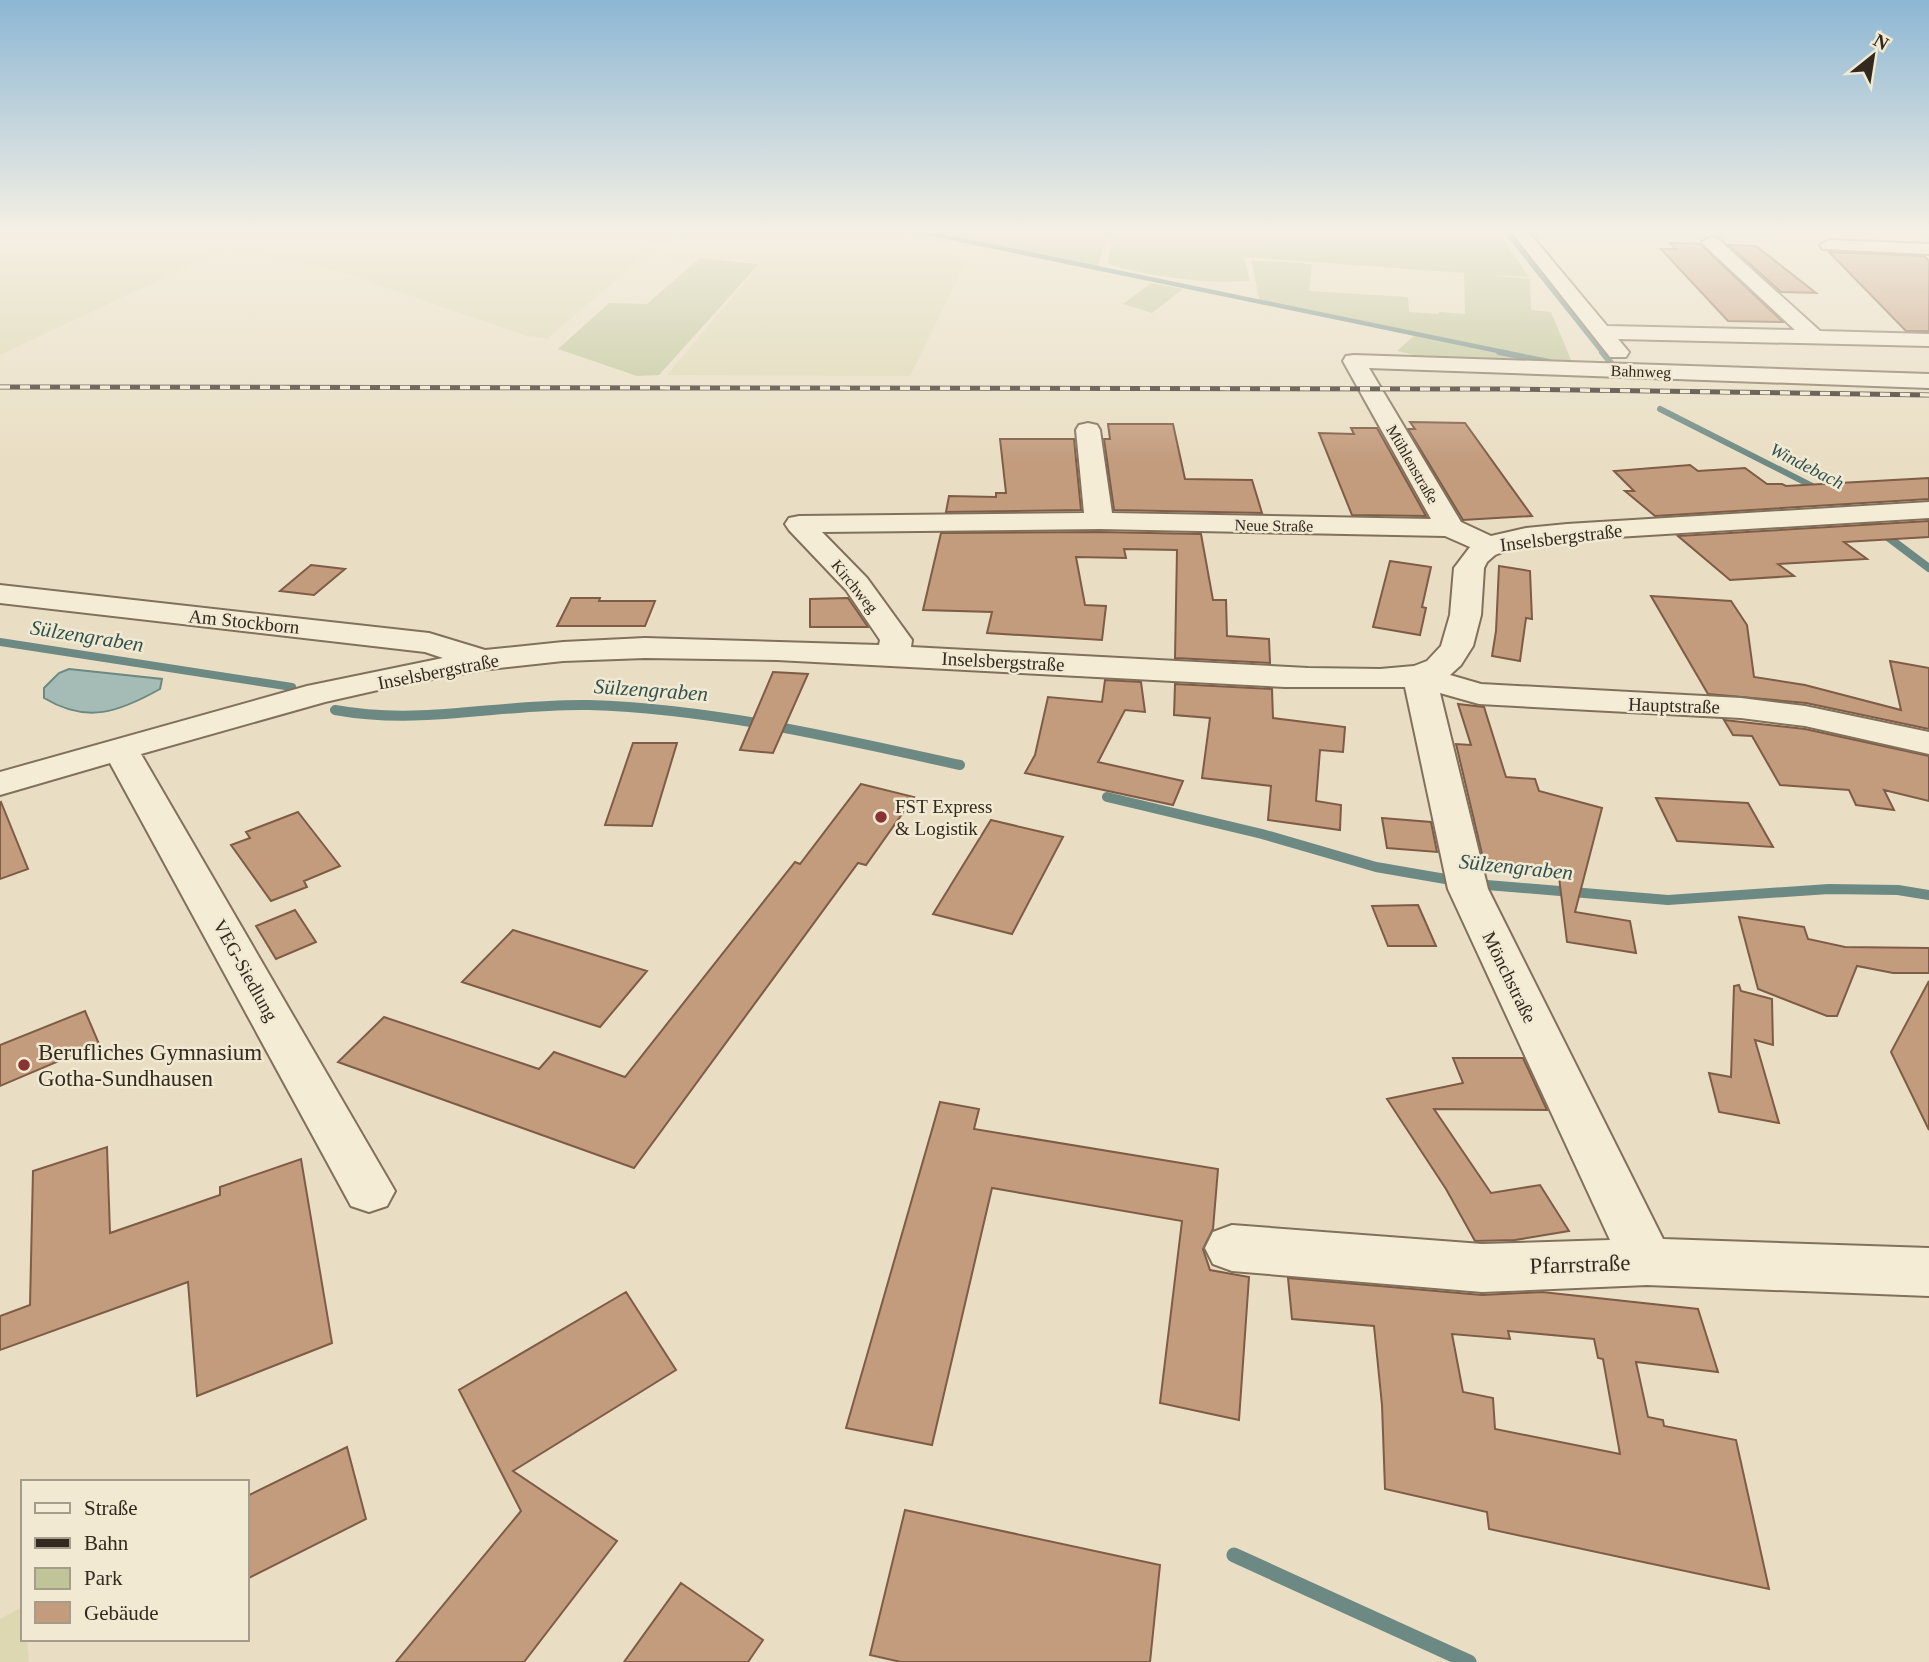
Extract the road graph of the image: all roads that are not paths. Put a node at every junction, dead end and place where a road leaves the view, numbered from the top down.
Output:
1 (1582, 307) edge
2 (1782, 307) edge
3 (1603, 332) junction
4 (1813, 335) junction
5 (1929, 341) edge
6 (1354, 361) joint
7 (1632, 370) junction
8 (1929, 381) edge
9 (1088, 430) dead end
10 (1929, 510) edge
11 (1099, 521) junction
12 (799, 524) joint
13 (1450, 528) junction
14 (1490, 546) junction
15 (0, 594) edge
16 (893, 655) junction
17 (486, 660) junction
18 (1419, 676) junction
19 (1929, 743) edge
20 (121, 750) junction
21 (0, 784) edge
22 (369, 1191) dead end
23 (1232, 1248) dead end
24 (1647, 1262) junction
25 (1929, 1272) edge

1 - 3 street
2 - 4 street
3 - 4 street
3 - 7 street
4 - 5 street
6 - 7 street, Bahnweg
6 - 13 street, Mühlenstraße
7 - 8 street, Bahnweg
9 - 11 street
10 - 14 street, Inselsbergstraße
11 - 12 street, Neue Straße
11 - 13 street, Neue Straße
12 - 16 street, Kirchweg
13 - 14 street
14 - 18 street, Inselsbergstraße
15 - 17 street, Am Stockborn
16 - 17 street, Inselsbergstraße
16 - 18 street, Inselsbergstraße
17 - 20 street, Inselsbergstraße
18 - 19 street, Hauptstraße
18 - 24 street, Mönchstraße
20 - 21 street, Inselsbergstraße
20 - 22 street, VEG-Siedlung
23 - 24 street, Pfarrstraße
24 - 25 street, Pfarrstraße

